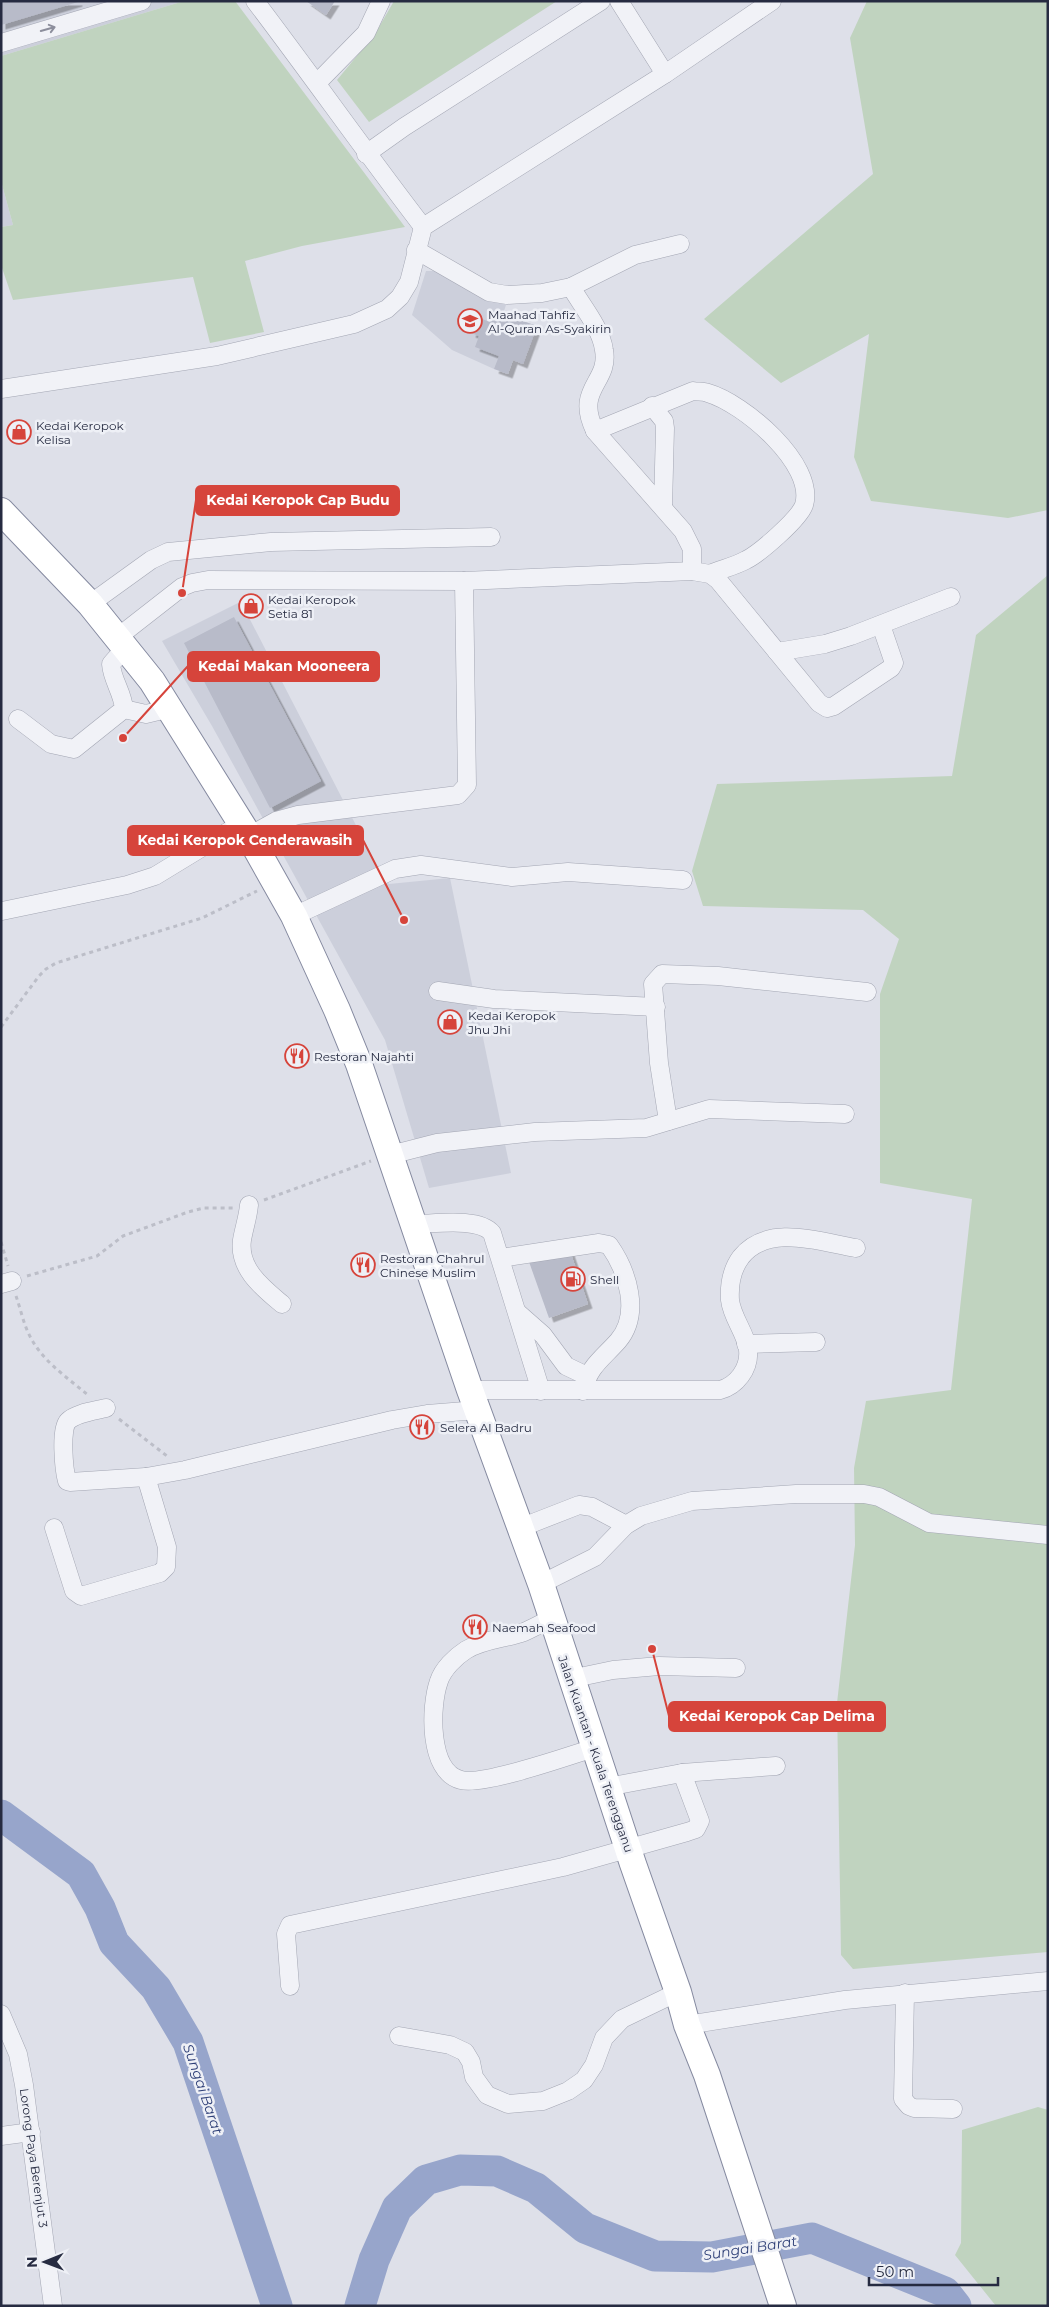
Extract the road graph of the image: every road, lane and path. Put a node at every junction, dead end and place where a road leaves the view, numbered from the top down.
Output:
1 (142, 1) edge
2 (255, 1) edge
3 (381, 1) edge
4 (601, 1) edge
5 (619, 1) edge
6 (772, 1) edge
7 (1, 43) edge
8 (665, 74) junction
9 (317, 83) junction
10 (366, 154) junction
11 (423, 226) junction
12 (680, 244) dead end
13 (416, 250) junction
14 (571, 287) junction
15 (1, 389) edge
16 (652, 406) junction
17 (595, 431) junction
18 (663, 507) junction
19 (1, 511) edge
20 (491, 537) dead end
21 (692, 571) junction
22 (710, 574) junction
23 (464, 581) junction
24 (951, 597) dead end
25 (90, 604) junction
26 (881, 626) junction
27 (121, 642) junction
28 (777, 652) junction
29 (170, 708) junction
30 (124, 709) junction
31 (18, 720) dead end
32 (246, 830) junction
33 (683, 880) dead end
34 (274, 882) junction
35 (2, 911) edge
36 (294, 916) junction
37 (438, 991) dead end
38 (867, 992) dead end
39 (656, 1007) junction
40 (1, 1027) edge
41 (845, 1114) dead end
42 (668, 1121) junction
43 (390, 1155) junction
44 (249, 1205) junction
45 (414, 1224) junction
46 (1, 1242) edge
47 (856, 1248) dead end
48 (501, 1258) junction
49 (7, 1282) edge
50 (282, 1304) dead end
51 (518, 1313) junction
52 (816, 1342) dead end
53 (746, 1344) junction
54 (585, 1383) junction
55 (541, 1391) junction
56 (474, 1400) junction
57 (106, 1408) junction
58 (185, 1470) junction
59 (146, 1477) junction
60 (626, 1525) junction
61 (54, 1528) dead end
62 (520, 1528) junction
63 (1048, 1535) edge
64 (541, 1584) junction
65 (551, 1619) junction
66 (736, 1668) dead end
67 (570, 1679) junction
68 (594, 1748) junction
69 (776, 1766) dead end
70 (682, 1773) junction
71 (608, 1787) junction
72 (629, 1850) junction
73 (1048, 1981) edge
74 (290, 1986) dead end
75 (678, 1992) junction
76 (904, 1993) junction
77 (1, 2014) edge
78 (687, 2025) junction
79 (399, 2036) dead end
80 (953, 2109) dead end
81 (31, 2132) junction
82 (1, 2136) edge
83 (53, 2306) edge
84 (783, 2306) edge

7 -> 1 street
2 - 9 street
3 - 9 street
4 - 10 street
5 - 8 street
6 - 8 street
8 - 11 street
9 - 10 street
10 - 11 street
11 - 13 street
12 - 14 street
13 - 14 street
13 - 15 street
14 - 17 street
16 - 17 street
16 - 18 street
16 - 22 street
17 - 18 street
18 - 21 street
19 - 25 highway, Jalan Kuantan - Kuala Terengganu
20 - 25 street
21 - 22 street
21 - 23 street
22 - 28 street
23 - 27 street
23 - 32 street
24 - 26 street
25 - 27 highway, Jalan Kuantan - Kuala Terengganu
26 - 28 street
26 - 28 street
27 - 29 highway, Jalan Kuantan - Kuala Terengganu
27 - 30 street
29 - 30 street
29 - 32 highway, Jalan Kuantan - Kuala Terengganu
30 - 31 street
32 - 34 highway, Jalan Kuantan - Kuala Terengganu
32 - 35 street
33 - 36 street
34 - 36 highway, Jalan Kuantan - Kuala Terengganu
34 - 40 path
36 - 43 highway, Jalan Kuantan - Kuala Terengganu
37 - 39 street
38 - 39 street
39 - 42 street
41 - 42 street
42 - 43 street
43 - 44 path
43 - 45 highway, Jalan Kuantan - Kuala Terengganu
44 - 49 path
44 - 50 street
45 - 48 street
45 - 56 highway, Jalan Kuantan - Kuala Terengganu
46 - 49 path
47 - 53 street
48 - 51 street
48 - 54 street
49 - 57 path
51 - 54 street
51 - 55 street
52 - 53 street
53 - 54 street
54 - 55 street
55 - 56 street
56 - 58 street
56 - 62 highway, Jalan Kuantan - Kuala Terengganu
57 - 58 path
57 - 59 street
58 - 59 street
59 - 61 street
60 - 62 street
60 - 63 street
60 - 64 street
62 - 64 highway, Jalan Kuantan - Kuala Terengganu
64 - 65 highway, Jalan Kuantan - Kuala Terengganu
65 - 67 highway, Jalan Kuantan - Kuala Terengganu
65 - 68 street
66 - 67 street
67 - 68 highway, Jalan Kuantan - Kuala Terengganu
68 - 71 highway, Jalan Kuantan - Kuala Terengganu
69 - 70 street
70 - 71 street
70 - 72 street
71 - 72 highway, Jalan Kuantan - Kuala Terengganu
72 - 74 street
72 - 75 highway, Jalan Kuantan - Kuala Terengganu
73 - 76 street
75 - 78 highway, Jalan Kuantan - Kuala Terengganu
75 - 79 street
76 - 78 street
76 - 80 street
77 - 81 street, Lorong Paya Berenjut 3
78 - 84 highway, Jalan Kuantan - Kuala Terengganu
81 - 82 street
81 - 83 street, Lorong Paya Berenjut 3

